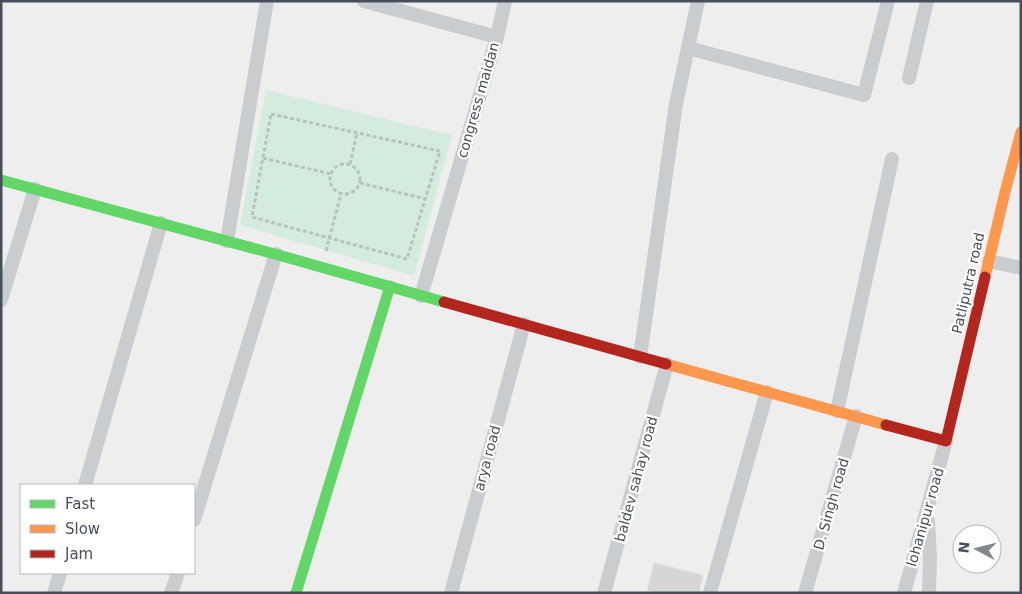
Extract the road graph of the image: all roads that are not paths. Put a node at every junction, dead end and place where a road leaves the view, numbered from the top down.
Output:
1 (267, 1) edge
2 (364, 1) edge
3 (505, 1) edge
4 (698, 1) edge
5 (888, 1) edge
6 (927, 1) edge
7 (497, 37) junction
8 (688, 48) junction
9 (909, 78) dead end
10 (1021, 132) edge
11 (892, 159) dead end
12 (1, 180) edge
13 (35, 189) junction
14 (161, 223) junction
15 (227, 241) junction
16 (276, 254) junction
17 (989, 261) junction
18 (1021, 268) edge
19 (390, 286) junction
20 (421, 296) junction
21 (1, 300) edge
22 (524, 324) junction
23 (640, 357) junction
24 (667, 364) junction
25 (767, 392) junction
26 (837, 411) junction
27 (856, 416) junction
28 (946, 441) junction
29 (85, 484) edge
30 (927, 511) junction
31 (195, 517) edge
32 (60, 574) edge
33 (178, 574) edge
34 (54, 593) edge
35 (171, 593) edge
36 (296, 593) edge
37 (450, 593) edge
38 (604, 593) edge
39 (710, 593) edge
40 (805, 593) edge
41 (904, 593) edge
42 (929, 593) edge

1 - 15 street
2 - 7 street, congress maidan
3 - 7 street
4 - 8 street
5 - 8 street
6 - 9 street
7 - 20 street, congress maidan
8 - 23 street
10 - 17 street, Patliputra road
11 - 26 street
12 - 13 street
13 - 14 street
13 - 21 street
14 - 15 street
14 - 29 street
15 - 16 street
16 - 19 street
16 - 31 street
17 - 18 street
17 - 28 street, Patliputra road
19 - 20 street
19 - 36 street
20 - 22 street
22 - 23 street
22 - 37 street, arya road
23 - 24 street
24 - 25 street
24 - 38 street, baldev sahay road
25 - 26 street
25 - 39 street
26 - 27 street
27 - 28 street
27 - 40 street, D. Singh road
28 - 30 street, lohanipur road
30 - 41 street, lohanipur road
30 - 42 street
32 - 34 street
33 - 35 street

